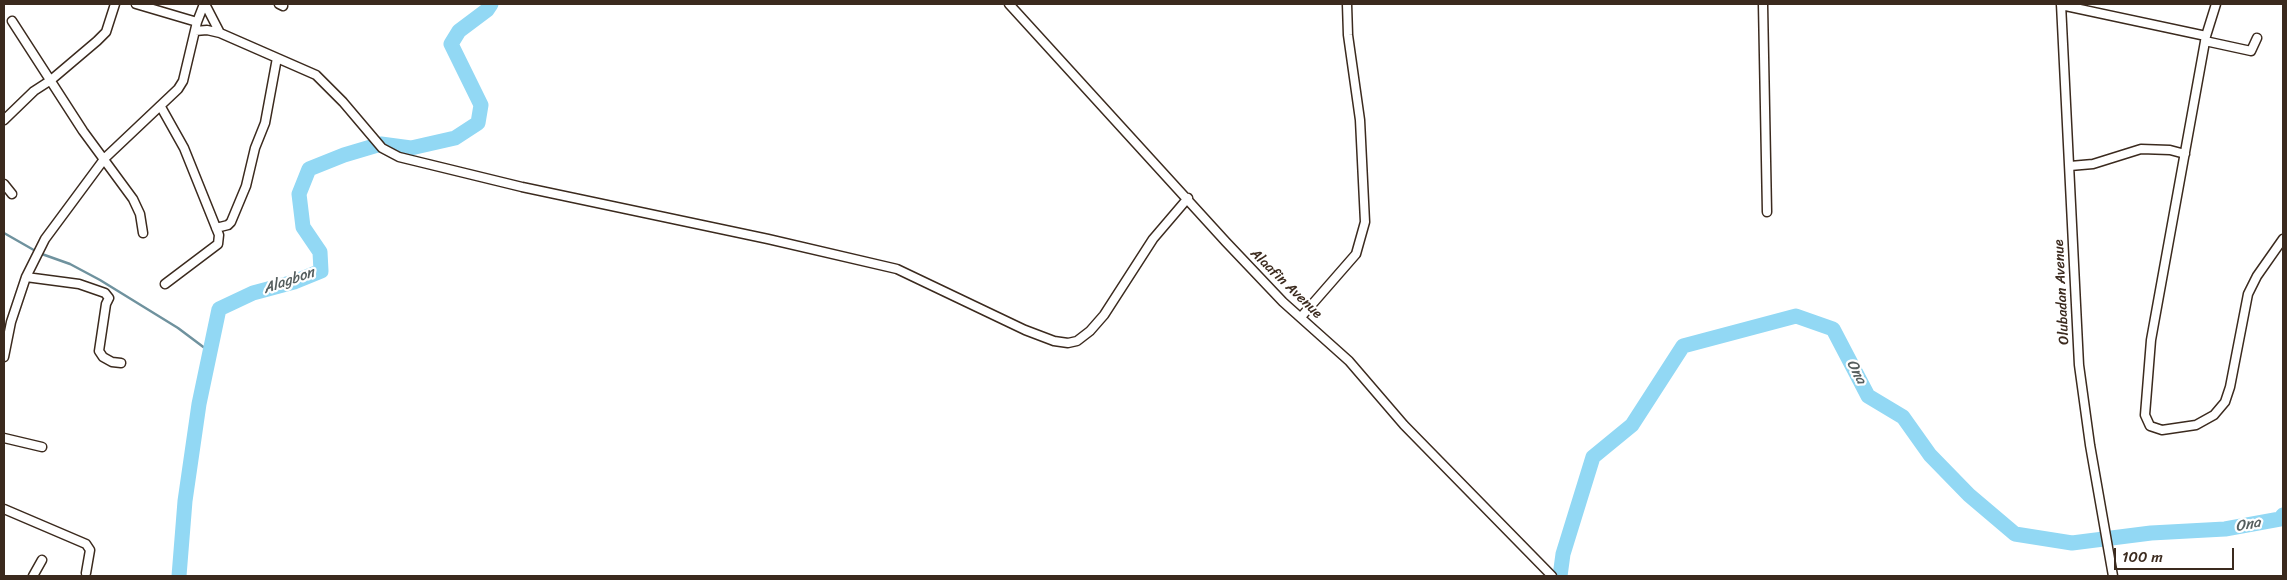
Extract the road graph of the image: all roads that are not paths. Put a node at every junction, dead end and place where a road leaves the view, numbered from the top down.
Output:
1 (115, 4) edge
2 (136, 4) edge
3 (205, 4) edge
4 (1009, 4) edge
5 (1347, 4) edge
6 (1763, 4) edge
7 (2061, 4) edge
8 (2216, 4) edge
9 (12, 21) dead end
10 (197, 22) junction
11 (194, 31) junction
12 (220, 33) junction
13 (2257, 38) dead end
14 (2205, 39) junction
15 (277, 58) junction
16 (51, 80) junction
17 (161, 107) junction
18 (4, 120) edge
19 (2185, 154) junction
20 (105, 158) junction
21 (2070, 166) junction
22 (4, 184) edge
23 (12, 194) dead end
24 (1188, 198) junction
25 (1767, 212) dead end
26 (216, 228) junction
27 (143, 234) dead end
28 (2283, 239) edge
29 (26, 277) junction
30 (165, 284) dead end
31 (1301, 316) junction
32 (7, 321) edge
33 (4, 357) edge
34 (121, 363) dead end
35 (4, 438) edge
36 (42, 447) dead end
37 (4, 510) edge
38 (42, 560) dead end
39 (86, 572) dead end
40 (33, 576) edge
41 (1552, 576) edge
42 (2113, 576) edge

1 - 16 street
2 - 10 street
3 - 10 street
3 - 12 street
4 - 24 street, Alaafin Avenue
5 - 31 street
6 - 25 street
7 - 14 street
7 - 21 street, Olubadan Avenue
8 - 14 street
9 - 16 street
10 - 11 street
11 - 12 street
11 - 17 street
12 - 15 street
13 - 14 street
14 - 19 street
15 - 24 street
15 - 26 street
16 - 18 street
16 - 20 street
17 - 20 street
17 - 26 street
19 - 21 street
19 - 28 street
20 - 27 street
20 - 29 street
21 - 42 street, Olubadan Avenue
22 - 23 street
24 - 31 street, Alaafin Avenue
26 - 30 street
29 - 32 street
29 - 34 street
31 - 41 street, Alaafin Avenue
32 - 33 street
35 - 36 street
37 - 39 street
38 - 40 street

